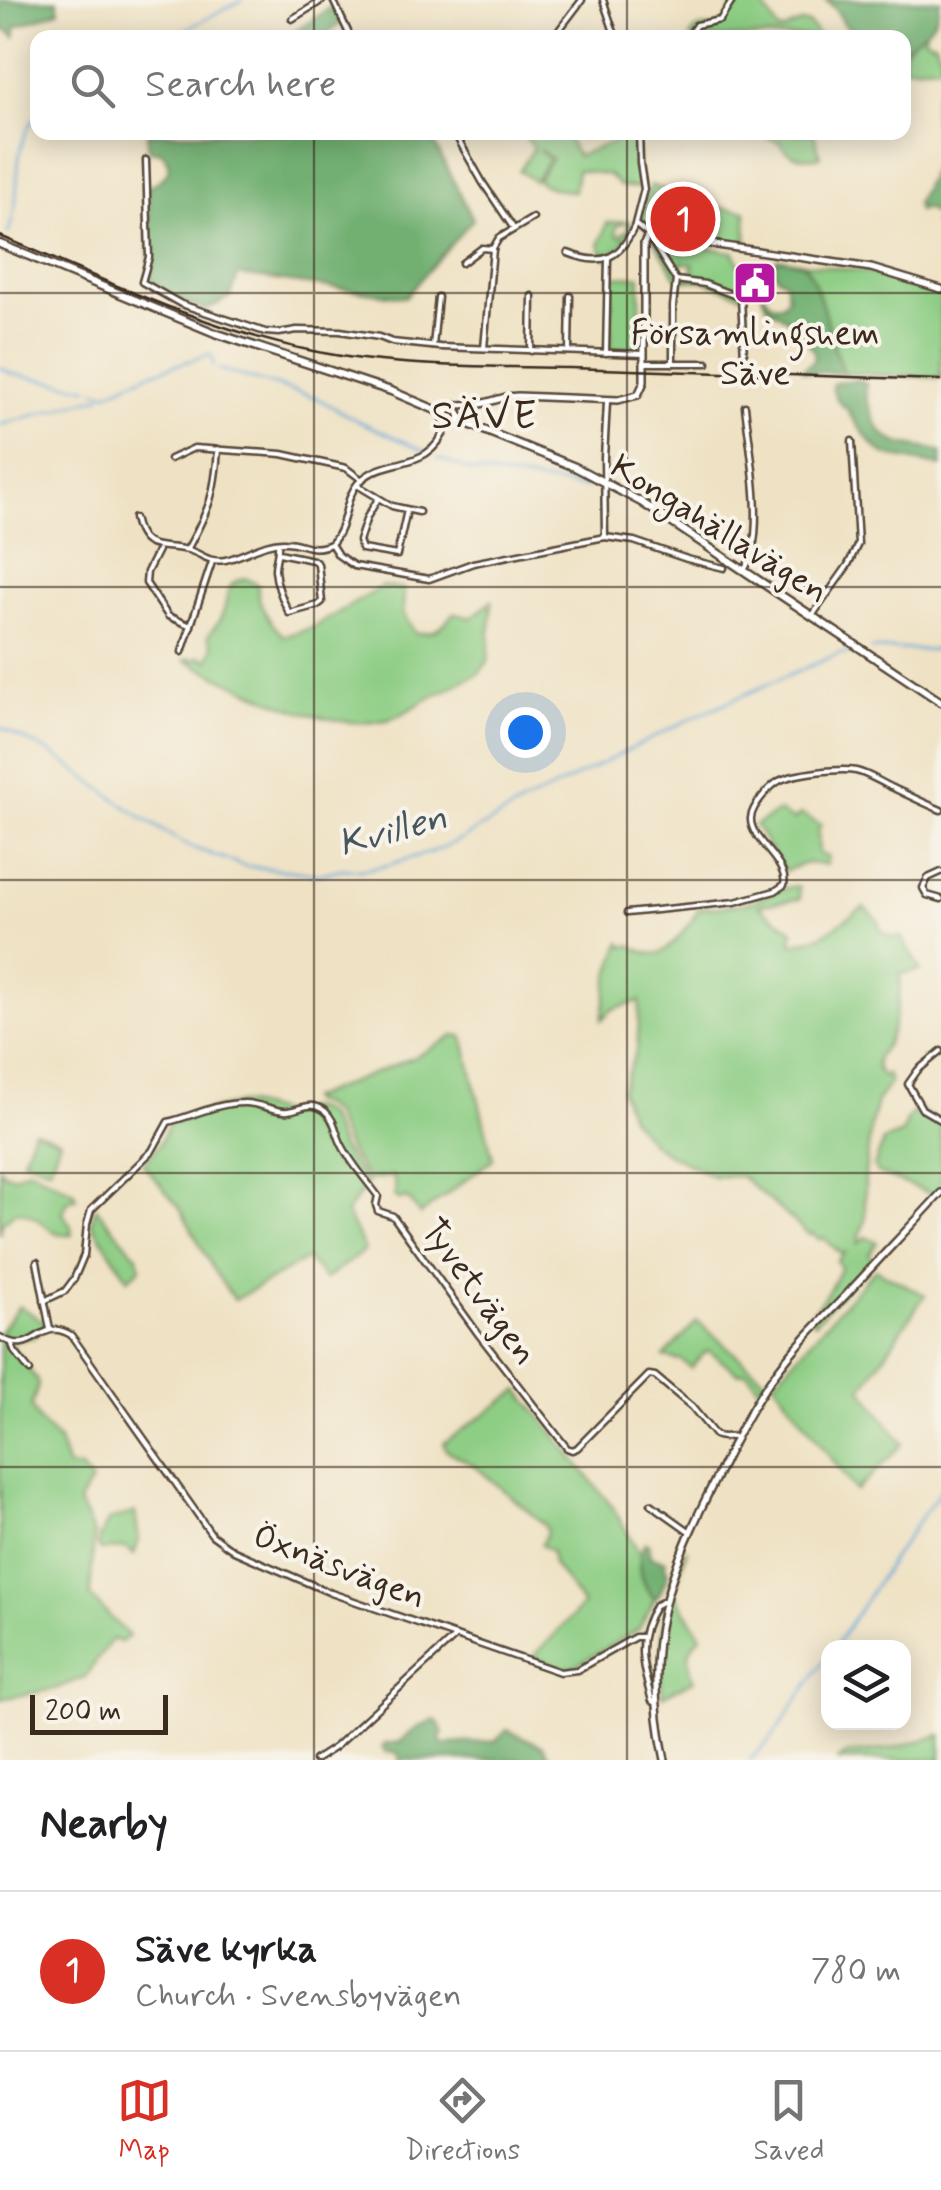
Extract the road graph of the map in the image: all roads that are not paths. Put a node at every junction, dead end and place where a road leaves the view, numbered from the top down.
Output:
1 (323, 0) edge
2 (334, 0) edge
3 (582, 0) edge
4 (603, 0) edge
5 (733, 0) edge
6 (292, 20) dead end
7 (347, 30) edge
8 (560, 30) edge
9 (613, 30) edge
10 (693, 30) edge
11 (459, 140) edge
12 (639, 140) edge
13 (146, 160) dead end
14 (532, 218) dead end
15 (635, 224) junction
16 (514, 228) junction
17 (648, 235) junction
18 (0, 244) edge
19 (493, 248) junction
20 (568, 252) dead end
21 (608, 258) junction
22 (462, 263) dead end
23 (676, 280) junction
24 (941, 289) edge
25 (532, 296) dead end
26 (570, 296) dead end
27 (438, 297) dead end
28 (433, 346) junction
29 (484, 349) junction
30 (531, 350) junction
31 (569, 352) junction
32 (606, 354) junction
33 (644, 354) junction
34 (644, 363) junction
35 (673, 363) junction
36 (707, 363) dead end
37 (748, 363) dead end
38 (608, 399) junction
39 (745, 406) dead end
40 (455, 410) junction
41 (445, 414) junction
42 (460, 420) junction
43 (448, 424) junction
44 (852, 442) dead end
45 (218, 449) junction
46 (170, 459) dead end
47 (362, 480) junction
48 (604, 482) junction
49 (357, 485) junction
50 (378, 499) junction
51 (407, 510) junction
52 (419, 512) dead end
53 (134, 518) dead end
54 (604, 537) junction
55 (278, 543) junction
56 (331, 544) junction
57 (159, 548) junction
58 (188, 550) junction
59 (279, 554) junction
60 (212, 562) junction
61 (724, 568) dead end
62 (744, 570) junction
63 (812, 616) junction
64 (190, 626) junction
65 (182, 652) dead end
66 (941, 702) edge
67 (941, 810) edge
68 (941, 872) edge
69 (941, 900) edge
70 (627, 913) dead end
71 (941, 1050) edge
72 (941, 1120) edge
73 (941, 1193) edge
74 (37, 1262) dead end
75 (44, 1301) junction
76 (50, 1329) junction
77 (0, 1337) edge
78 (12, 1344) junction
79 (30, 1371) dead end
80 (736, 1438) junction
81 (652, 1504) dead end
82 (689, 1532) junction
83 (664, 1601) junction
84 (456, 1636) junction
85 (641, 1637) junction
86 (656, 1702) junction
87 (315, 1760) edge
88 (665, 1760) edge

1 - 6 street
2 - 7 street
3 - 8 street
4 - 9 street
5 - 10 street
11 - 16 street
12 - 15 street
13 - 28 street
14 - 16 street
15 - 17 street
15 - 21 street
16 - 19 street
17 - 23 street
17 - 24 street
17 - 33 street
18 - 41 main road
19 - 22 street
19 - 29 street
20 - 21 street
21 - 32 street
23 - 35 street
23 - 37 street
25 - 30 street
26 - 31 street
27 - 28 street
28 - 29 street
29 - 30 street
30 - 31 street
31 - 32 street
32 - 33 street
33 - 34 street
34 - 35 street
34 - 38 street
35 - 36 street
38 - 40 street
38 - 48 street
39 - 62 street
40 - 41 main road
40 - 42 main road
41 - 43 main road
42 - 43 main road
42 - 48 main road, Kongahällavägen
43 - 47 street
44 - 63 street
45 - 46 street
45 - 47 street
45 - 58 street
47 - 49 street
48 - 54 street
48 - 62 main road, Kongahällavägen
49 - 50 street
49 - 56 street
50 - 51 street
50 - 51 street
51 - 52 street
53 - 57 street
54 - 56 street
54 - 61 street
55 - 56 street
55 - 59 street
55 - 60 street
57 - 58 street
57 - 64 street
58 - 60 street
59 - 59 street
60 - 64 street
62 - 63 main road, Kongahällavägen
63 - 66 main road, Kongahällavägen
64 - 65 street
67 - 70 street
68 - 69 street
71 - 72 street
73 - 80 street
74 - 75 street
75 - 76 street
75 - 80 street, Tyvetvägen
76 - 78 street
76 - 84 street, Öxnäsvägen
77 - 78 street
78 - 79 street
80 - 82 street
81 - 82 street
82 - 83 street
83 - 85 street
83 - 86 street
84 - 85 street, Öxnäsvägen
84 - 87 street
85 - 86 street
86 - 88 street

